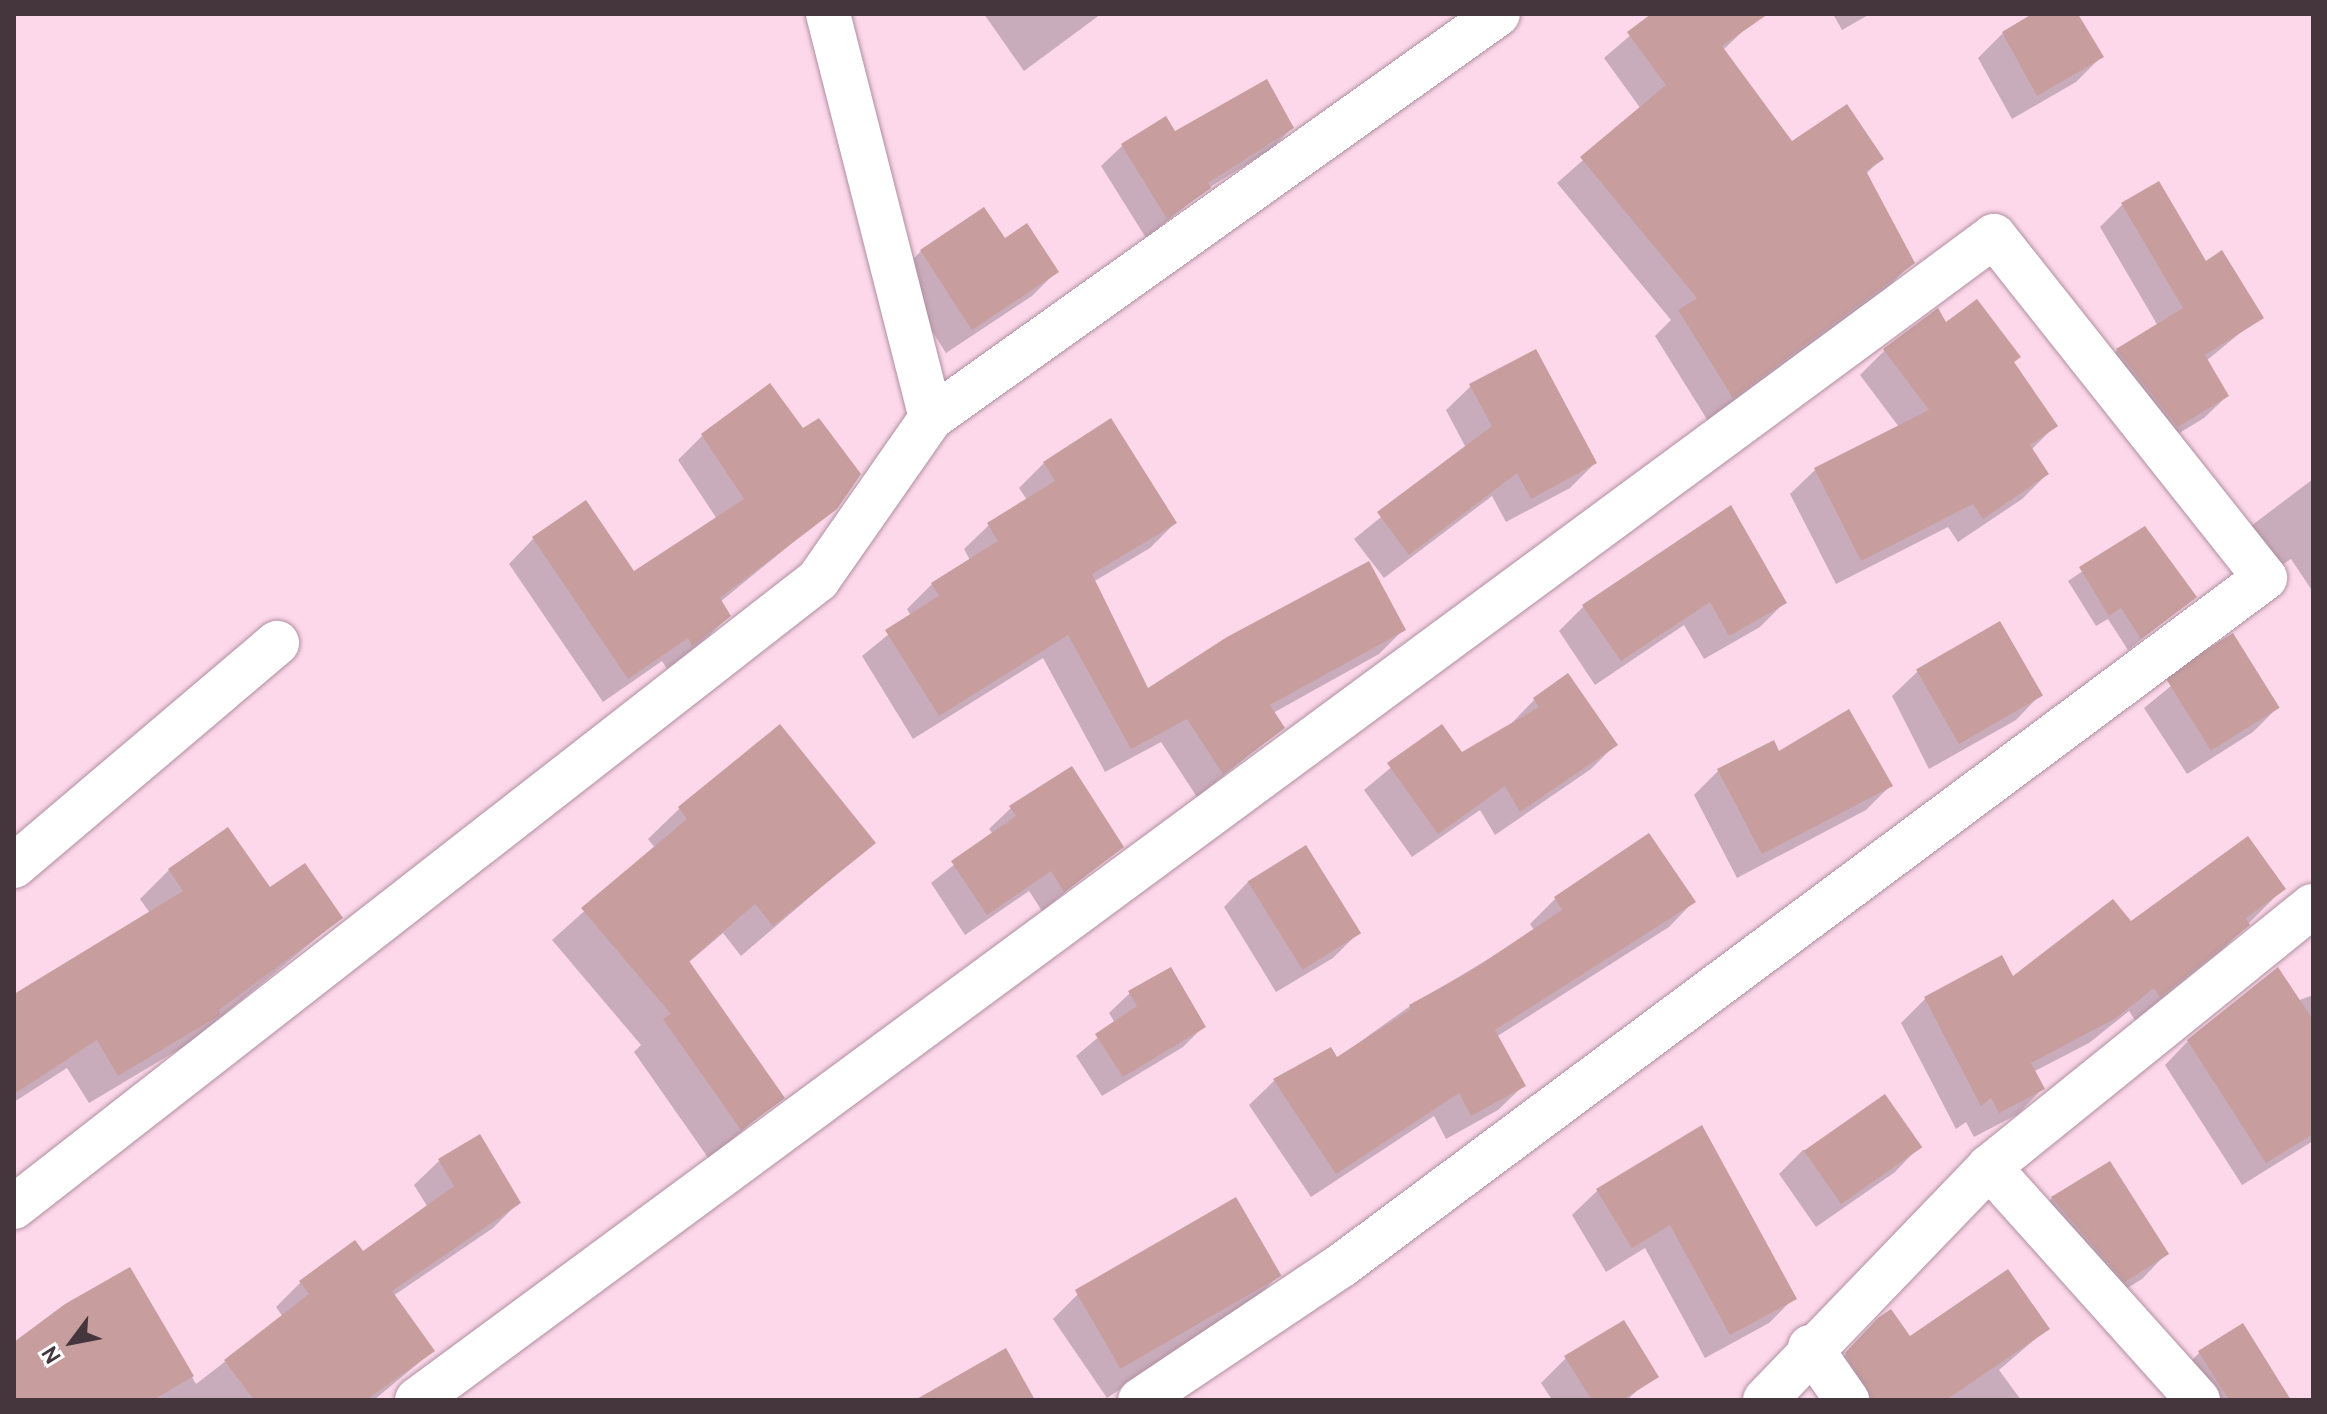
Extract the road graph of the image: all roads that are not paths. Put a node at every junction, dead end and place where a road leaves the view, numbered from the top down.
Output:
1 (828, 14) edge
2 (1498, 14) edge
3 (931, 418) junction
4 (277, 643) dead end
5 (14, 866) edge
6 (2313, 906) edge
7 (1989, 1167) junction
8 (14, 1207) edge
9 (1810, 1347) junction
10 (417, 1400) edge
11 (1140, 1400) edge
12 (1765, 1400) edge
13 (1847, 1400) edge
14 (2198, 1400) edge

1 - 3 street
2 - 3 street
3 - 8 street
4 - 5 street
6 - 7 street
7 - 9 street
7 - 14 street
9 - 12 street
9 - 13 street
10 - 11 street

